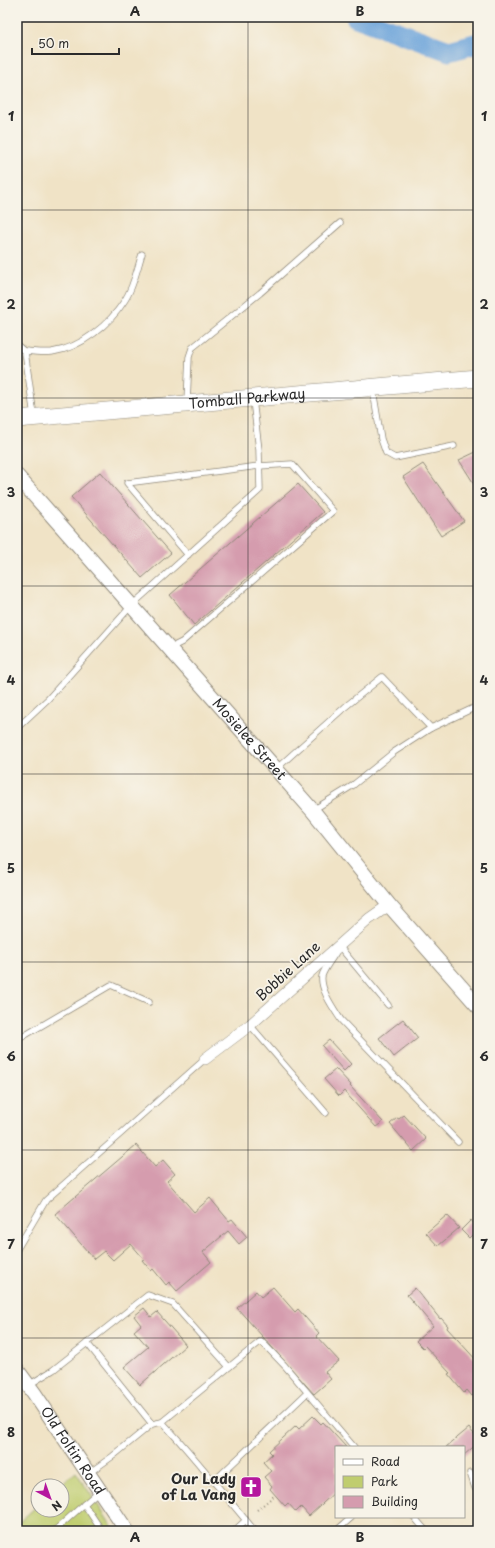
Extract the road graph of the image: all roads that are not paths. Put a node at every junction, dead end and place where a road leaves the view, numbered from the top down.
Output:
1 (340, 222) dead end
2 (142, 254) dead end
3 (17, 345) edge
4 (25, 352) junction
5 (478, 378) edge
6 (373, 388) junction
7 (252, 398) junction
8 (187, 404) junction
9 (34, 418) junction
10 (17, 419) edge
11 (454, 446) dead end
12 (259, 466) junction
13 (17, 476) edge
14 (188, 555) junction
15 (132, 605) junction
16 (170, 648) junction
17 (478, 706) edge
18 (17, 728) edge
19 (431, 728) junction
20 (276, 769) junction
21 (313, 810) junction
22 (389, 905) junction
23 (339, 946) junction
24 (149, 1002) dead end
25 (388, 1005) dead end
26 (478, 1006) edge
27 (250, 1025) junction
28 (17, 1040) edge
29 (205, 1059) joint
30 (326, 1114) dead end
31 (458, 1142) dead end
32 (17, 1249) edge
33 (87, 1343) junction
34 (229, 1367) junction
35 (17, 1370) edge
36 (29, 1385) junction
37 (307, 1393) junction
38 (162, 1422) junction
39 (152, 1424) junction
40 (353, 1446) edge
41 (470, 1473) dead end
42 (88, 1474) junction
43 (213, 1482) junction
44 (100, 1490) junction
45 (478, 1492) edge
46 (84, 1504) junction
47 (351, 1518) edge
48 (415, 1518) edge
49 (246, 1520) junction
50 (54, 1531) edge
51 (102, 1531) edge
52 (128, 1531) edge
53 (234, 1531) edge
54 (255, 1531) edge
55 (336, 1531) edge
56 (426, 1531) edge

1 - 8 lane
2 - 4 lane
3 - 4 lane
4 - 9 lane
5 - 6 main road, Tomball Parkway
6 - 7 main road, Tomball Parkway
6 - 11 lane
7 - 8 main road, Tomball Parkway
7 - 12 lane
8 - 9 main road, Tomball Parkway
9 - 10 main road, Tomball Parkway
12 - 14 lane
12 - 14 lane
12 - 16 lane
13 - 15 street, Mosielee Street
14 - 15 lane
15 - 16 street, Mosielee Street
15 - 18 lane
16 - 20 street, Mosielee Street
17 - 19 lane
19 - 20 lane
19 - 21 lane
20 - 21 street, Mosielee Street
21 - 22 street, Mosielee Street
22 - 23 street, Bobbie Lane
22 - 26 street, Mosielee Street
23 - 25 lane
23 - 27 street, Bobbie Lane
23 - 31 lane
24 - 28 lane
27 - 29 street, Bobbie Lane
27 - 30 lane
29 - 32 lane
33 - 34 lane
33 - 36 lane
33 - 39 lane
34 - 37 lane
34 - 38 lane
35 - 36 street, Old Foltin Road
36 - 42 street, Old Foltin Road
37 - 40 lane
37 - 43 lane
38 - 39 lane
38 - 43 lane
39 - 42 lane
41 - 45 lane
42 - 44 street, Old Foltin Road
43 - 49 lane
44 - 46 lane
44 - 52 street, Old Foltin Road
46 - 50 lane
46 - 51 lane
47 - 55 lane
48 - 56 lane
49 - 53 lane
49 - 54 lane

